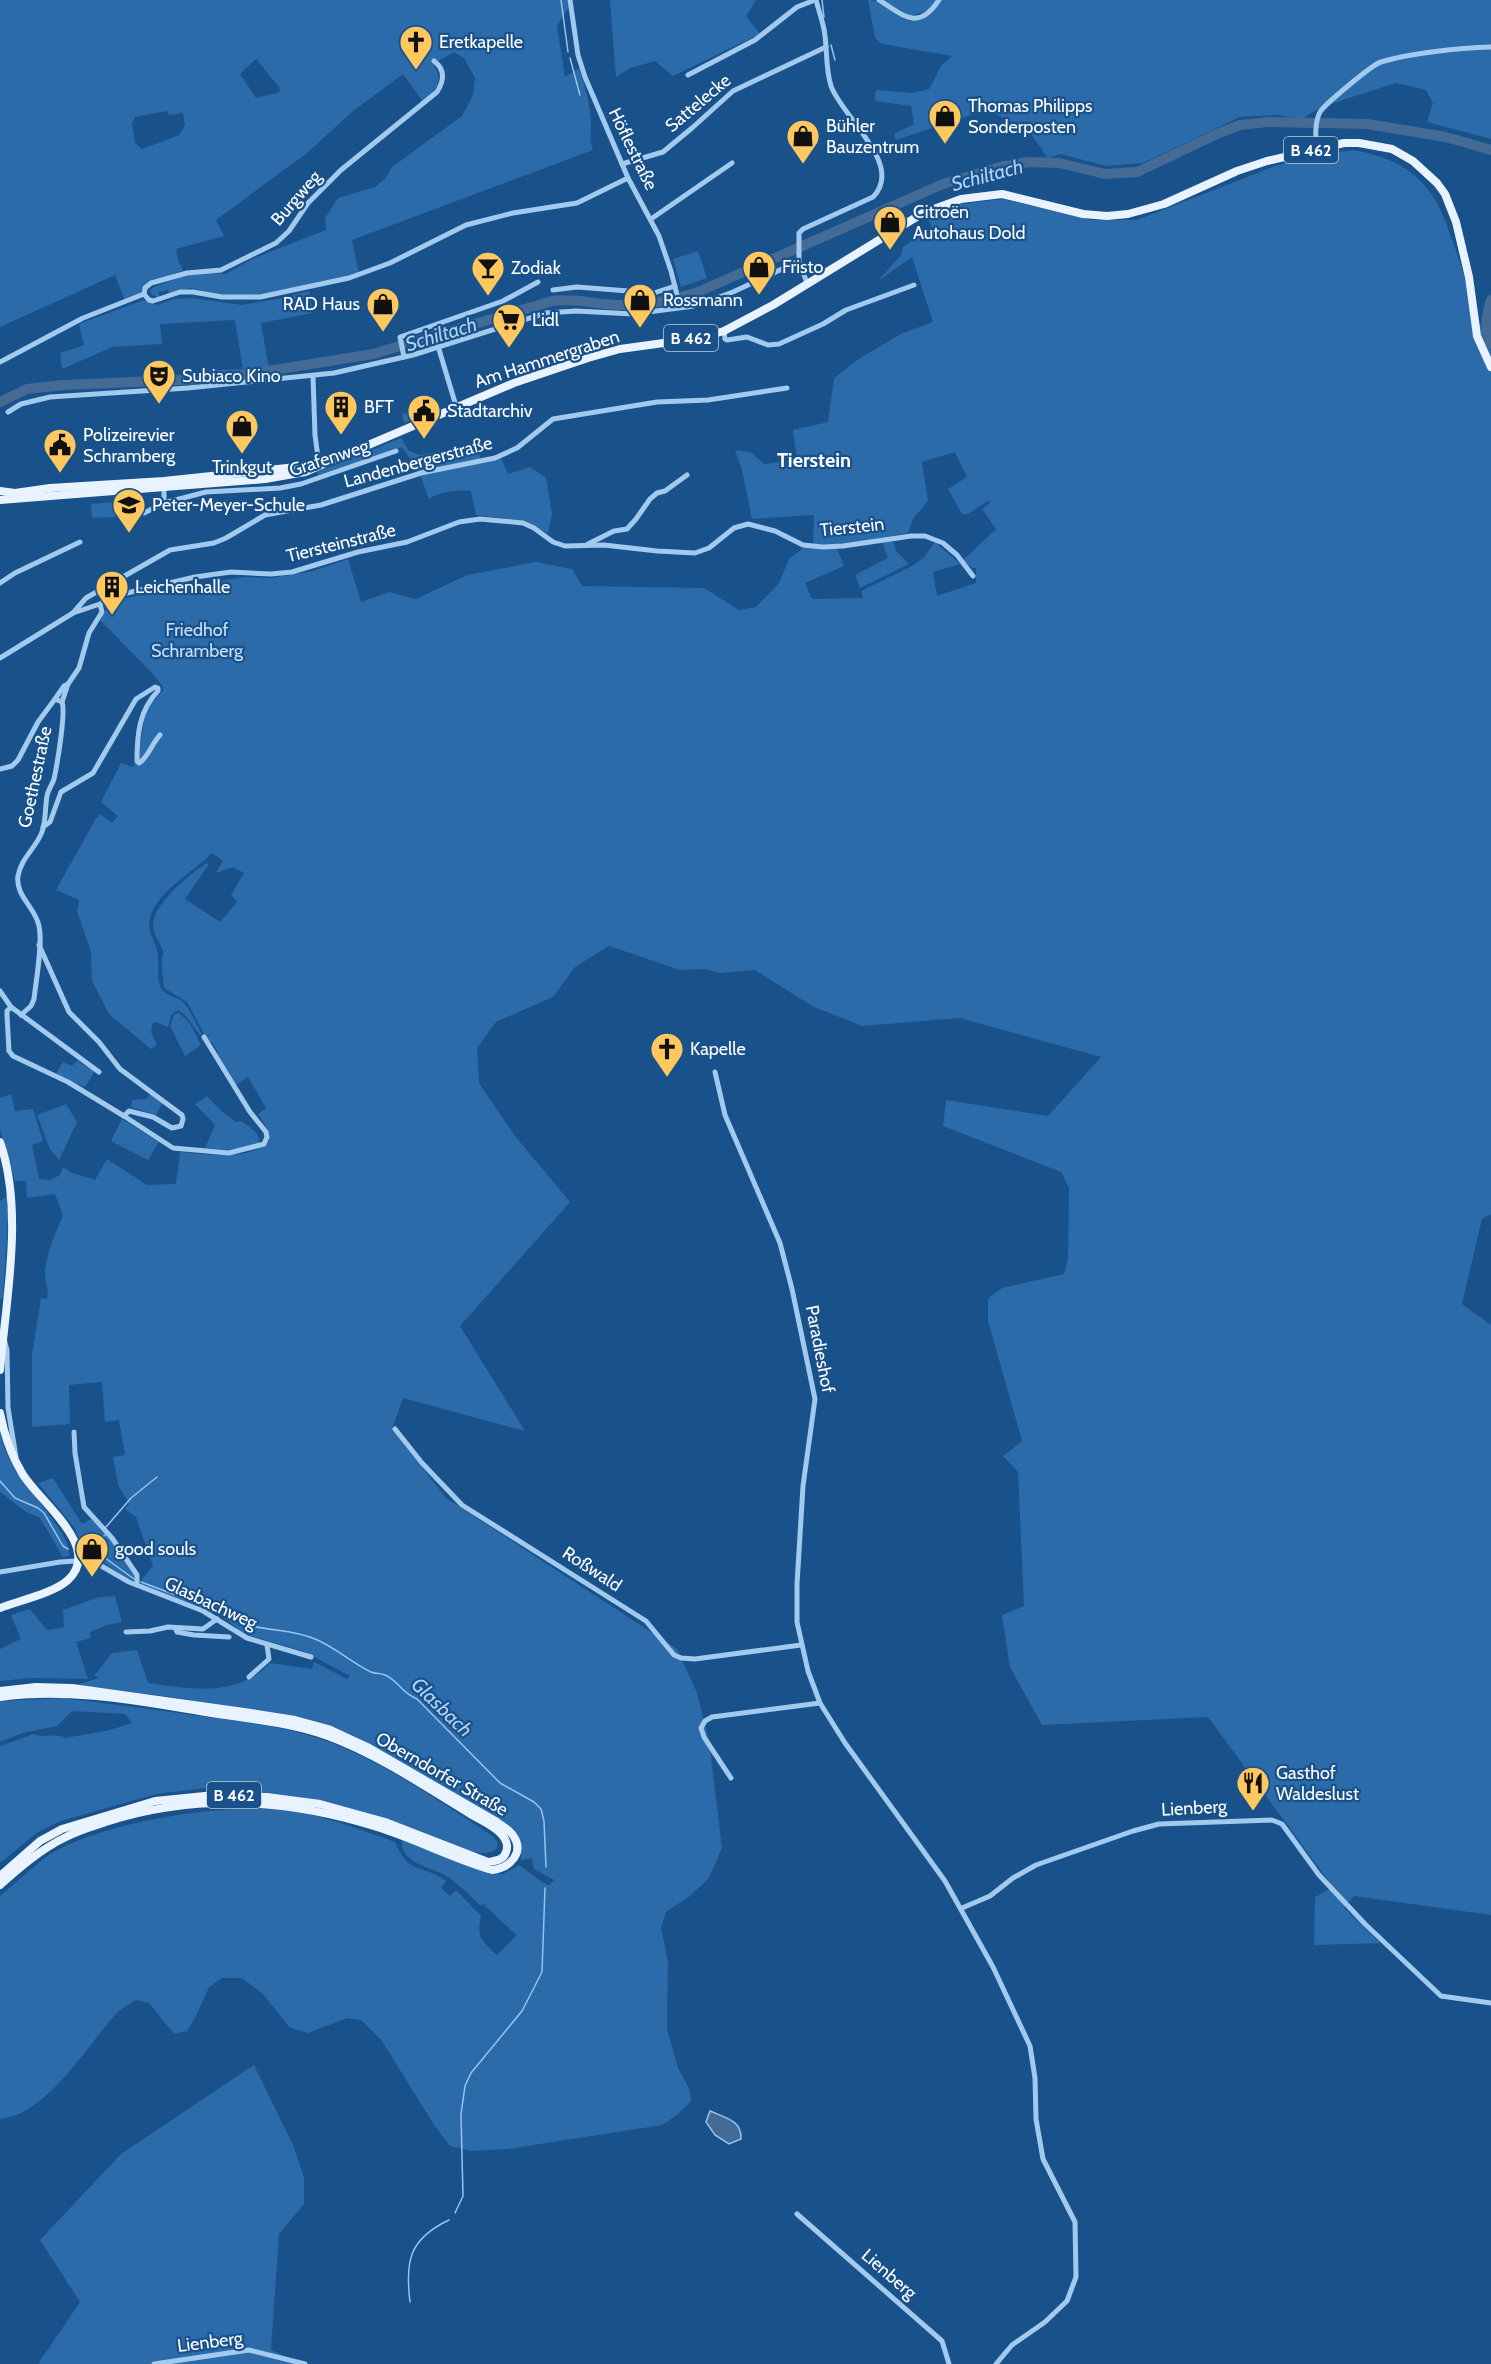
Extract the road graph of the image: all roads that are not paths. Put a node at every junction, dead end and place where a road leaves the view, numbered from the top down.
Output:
1 (570, 0) edge
2 (796, 0) edge
3 (816, 0) edge
4 (879, 0) edge
5 (939, 0) edge
6 (797, 7) junction
7 (826, 47) junction
8 (1491, 47) edge
9 (434, 61) dead end
10 (688, 75) dead end
11 (1317, 148) junction
12 (732, 163) dead end
13 (622, 164) junction
14 (628, 178) junction
15 (651, 219) junction
16 (799, 258) junction
17 (538, 282) dead end
18 (807, 284) junction
19 (914, 285) dead end
20 (676, 289) junction
21 (553, 290) dead end
22 (144, 294) junction
23 (679, 304) junction
24 (724, 331) junction
25 (438, 346) junction
26 (404, 354) junction
27 (0, 362) edge
28 (1491, 367) edge
29 (313, 377) junction
30 (787, 388) dead end
31 (456, 406) junction
32 (8, 412) dead end
33 (396, 451) dead end
34 (319, 465) junction
35 (687, 475) dead end
36 (164, 484) junction
37 (0, 491) edge
38 (0, 500) edge
39 (164, 503) junction
40 (144, 513) dead end
41 (726, 535) joint
42 (80, 542) dead end
43 (588, 544) junction
44 (973, 576) dead end
45 (0, 583) edge
46 (100, 604) junction
47 (73, 613) junction
48 (0, 658) edge
49 (68, 684) junction
50 (55, 699) junction
51 (62, 702) junction
52 (160, 735) dead end
53 (0, 769) edge
54 (43, 827) junction
55 (39, 945) junction
56 (0, 991) edge
57 (11, 1007) junction
58 (21, 1015) junction
59 (204, 1037) dead end
60 (99, 1072) dead end
61 (715, 1072) dead end
62 (124, 1116) junction
63 (0, 1142) edge
64 (3, 1335) junction
65 (0, 1370) edge
66 (0, 1413) edge
67 (395, 1429) dead end
68 (74, 1432) dead end
69 (17, 1465) junction
70 (78, 1560) junction
71 (0, 1572) edge
72 (137, 1586) junction
73 (0, 1608) edge
74 (217, 1619) junction
75 (175, 1628) junction
76 (126, 1632) dead end
77 (229, 1638) dead end
78 (267, 1645) junction
79 (801, 1645) junction
80 (311, 1657) dead end
81 (249, 1677) dead end
82 (0, 1691) edge
83 (0, 1697) edge
84 (820, 1702) junction
85 (731, 1778) dead end
86 (0, 1876) edge
87 (0, 1885) edge
88 (962, 1908) junction
89 (1491, 2004) edge
90 (797, 2214) dead end
91 (154, 2364) edge
92 (305, 2364) edge
93 (949, 2364) edge
94 (996, 2364) edge

1 - 13 street, Höflestraße
2 - 6 street
3 - 6 street
3 - 7 street
4 - 5 street
6 - 10 street
7 - 13 street, Sattelecke
7 - 16 street
8 - 11 street
9 - 22 street, Burgweg
11 - 18 main road, Am Hammergraben / B 462
11 - 28 main road, B 462
12 - 15 street
13 - 14 street, Höflestraße
14 - 15 street, Höflestraße
14 - 22 street
15 - 20 street, Höflestraße
16 - 18 street
16 - 23 street
17 - 26 street
18 - 24 main road, Am Hammergraben / B 462
19 - 24 street, Am Hammergraben
20 - 21 street
20 - 23 street, Höflestraße
22 - 27 street, Burgweg
23 - 25 street
24 - 31 main road, Am Hammergraben / B 462
25 - 26 street
25 - 31 street
26 - 29 street
29 - 32 street
29 - 34 street
30 - 47 street, Landenbergerstraße
31 - 34 main road, Am Hammergraben / B 462
33 - 39 street, Grafenweg
34 - 36 main road, B 462
35 - 43 street, Tiersteinstraße
36 - 37 main road, B 462
36 - 38 main road, B 462
36 - 39 street
39 - 40 street, Grafenweg
41 - 43 street, Tiersteinstraße
41 - 44 street, Tierstein
42 - 45 street
43 - 46 street, Tiersteinstraße
46 - 47 street, Tiersteinstraße
46 - 49 street
47 - 48 street, Tiersteinstraße
49 - 50 street, Goethestraße
49 - 51 street, Goethestraße
50 - 51 street
50 - 53 street, Goethestraße
51 - 54 street, Goethestraße
52 - 54 street
54 - 55 street, Goethestraße
55 - 58 street, Goethestraße
55 - 62 street
56 - 57 street
57 - 58 street
57 - 62 street
58 - 60 street
59 - 62 street
61 - 79 street, Paradieshof
63 - 64 main road
64 - 65 main road
64 - 69 street
66 - 69 main road
67 - 79 street, Roßwald
68 - 72 street
69 - 70 main road
70 - 71 street
70 - 72 street, Glasbachweg
70 - 73 main road
72 - 74 street, Glasbachweg
74 - 75 street
74 - 78 street, Glasbachweg
75 - 76 street
75 - 77 street
78 - 80 street, Glasbachweg
78 - 81 street, Glasbachweg
79 - 84 street
82 - 87 main road, Oberndorfer Straße / B 462
83 - 86 main road, Oberndorfer Straße / B 462
84 - 85 street
84 - 88 street
88 - 89 street, Lienberg
88 - 94 street
90 - 93 street, Lienberg
91 - 92 street, Lienberg

